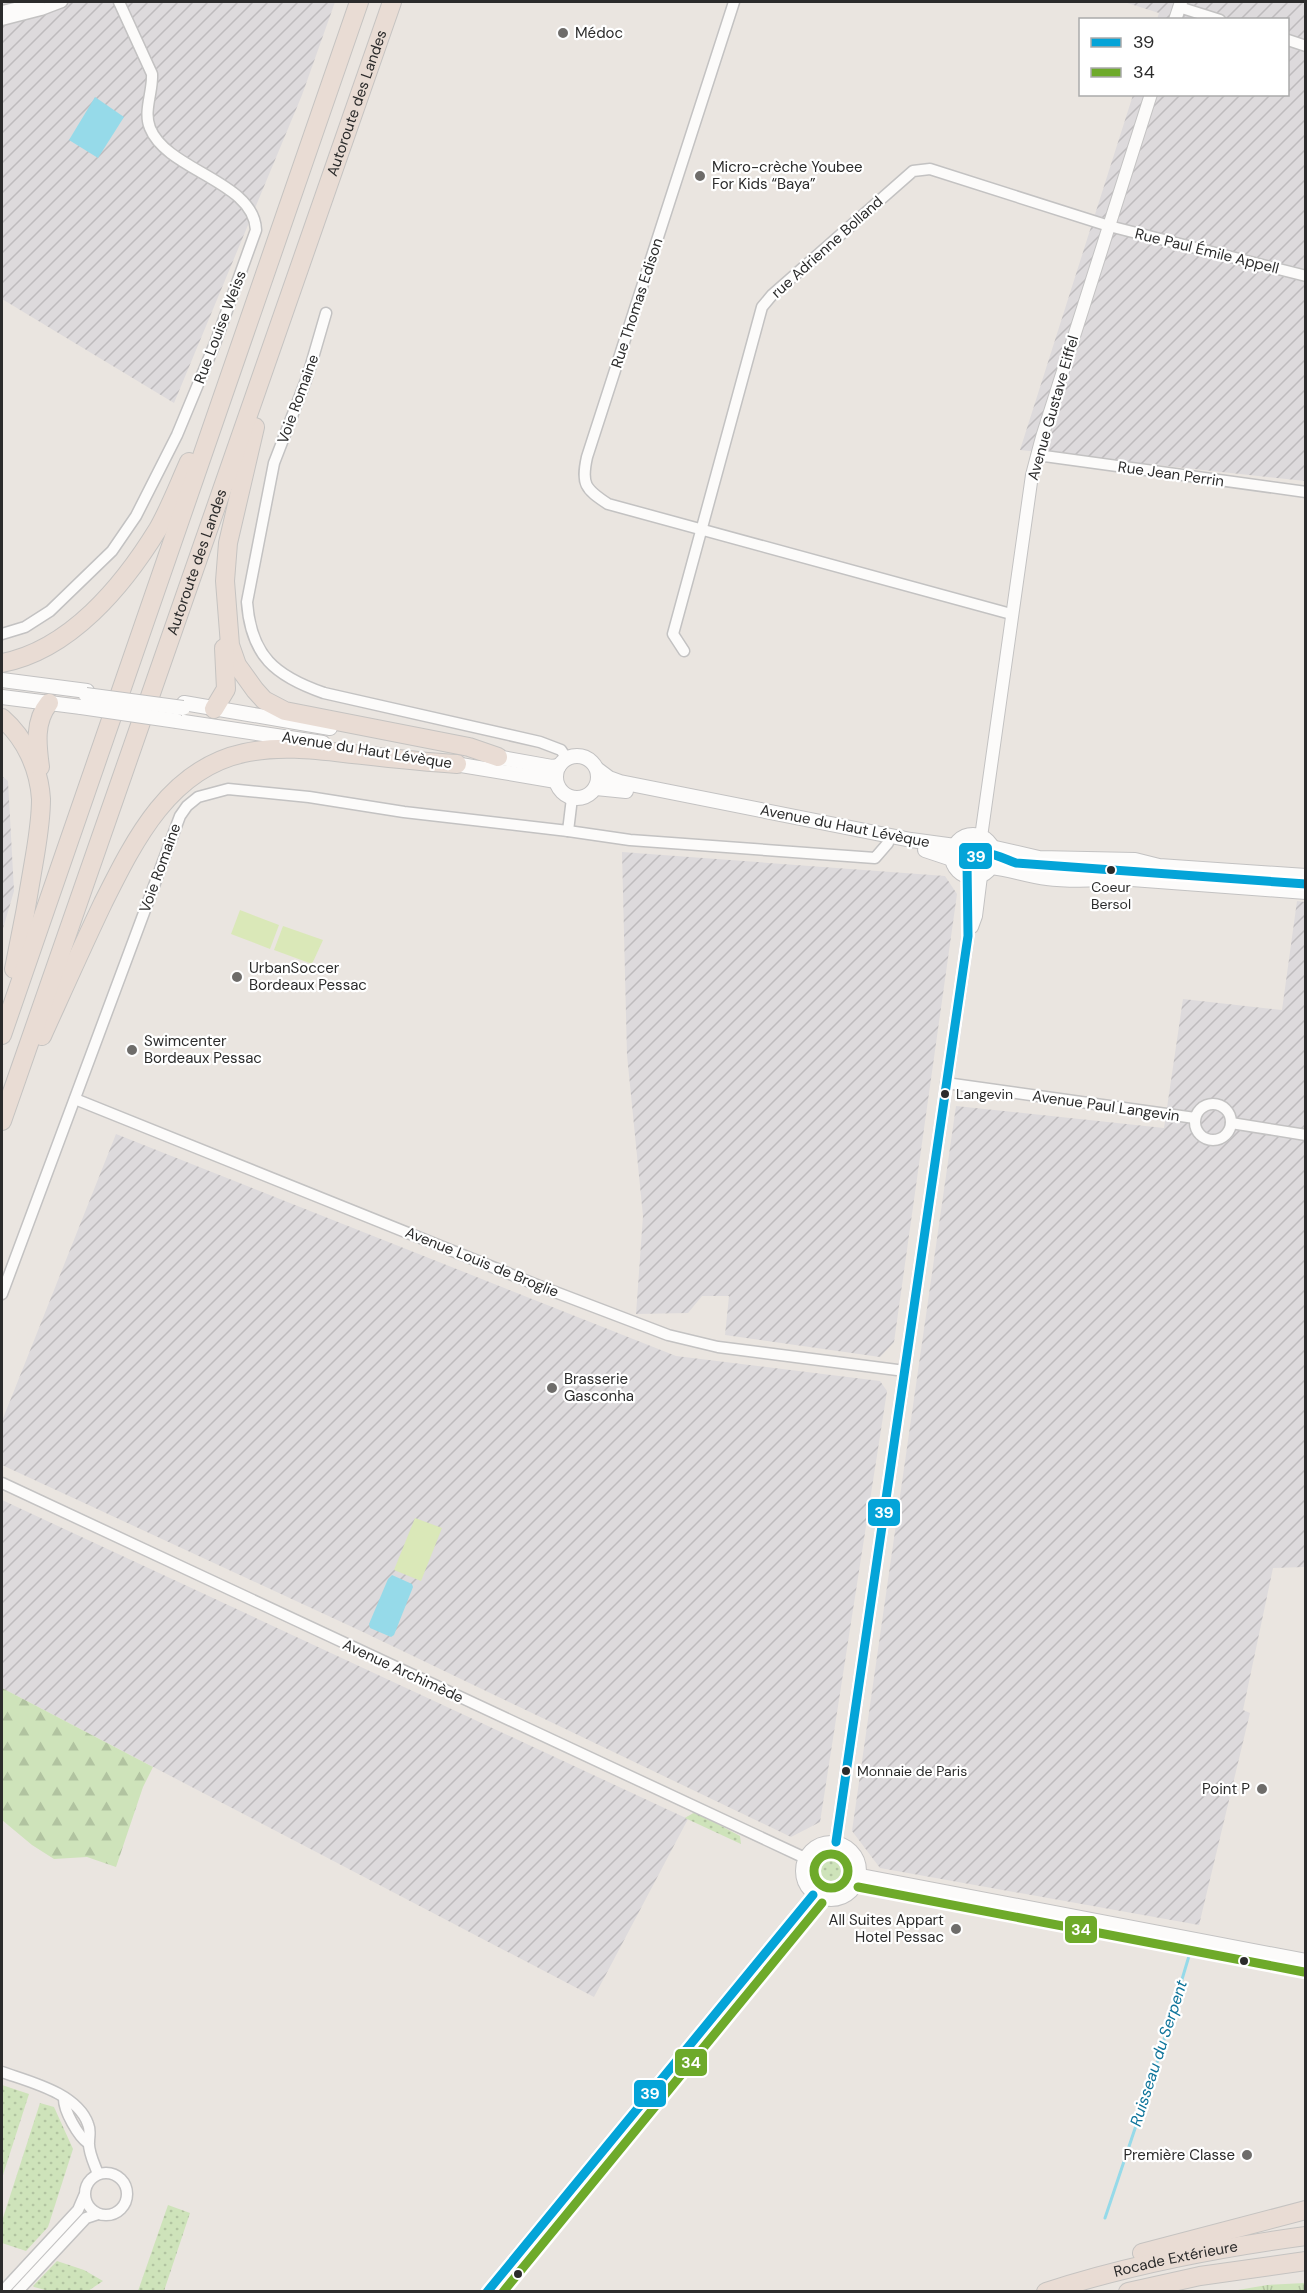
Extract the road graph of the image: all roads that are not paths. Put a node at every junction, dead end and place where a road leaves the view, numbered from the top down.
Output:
1 (40, 2) edge
2 (62, 2) edge
3 (119, 2) edge
4 (359, 2) edge
5 (392, 2) edge
6 (734, 2) edge
7 (1180, 4) edge
8 (2, 11) edge
9 (1215, 18) edge
10 (2, 20) edge
11 (1289, 41) edge
12 (1305, 46) edge
13 (1150, 96) edge
14 (355, 106) junction
15 (285, 214) junction
16 (1109, 226) junction
17 (1305, 276) edge
18 (326, 314) dead end
19 (1037, 455) junction
20 (1305, 492) edge
21 (702, 529) junction
22 (225, 582) junction
23 (1011, 614) junction
24 (2, 634) edge
25 (684, 651) dead end
26 (2, 663) edge
27 (2, 680) edge
28 (2, 697) edge
29 (84, 699) junction
30 (53, 703) junction
31 (210, 708) junction
32 (181, 712) junction
33 (2, 718) edge
34 (498, 757) junction
35 (563, 762) junction
36 (457, 764) junction
37 (597, 769) junction
38 (556, 781) junction
39 (596, 788) junction
40 (40, 798) junction
41 (572, 798) junction
42 (568, 831) junction
43 (986, 842) junction
44 (888, 843) junction
45 (954, 852) junction
46 (980, 873) junction
47 (1305, 876) edge
48 (1305, 892) edge
49 (2, 1013) edge
50 (2, 1035) edge
51 (946, 1083) junction
52 (75, 1099) junction
53 (1195, 1118) junction
54 (2, 1123) edge
55 (1231, 1123) junction
56 (1305, 1135) edge
57 (2, 1294) edge
58 (904, 1371) junction
59 (2, 1483) edge
60 (836, 1842) junction
61 (805, 1858) junction
62 (860, 1875) junction
63 (813, 1894) junction
64 (1305, 1960) edge
65 (2, 2072) edge
66 (98, 2174) junction
67 (84, 2196) junction
68 (1305, 2210) edge
69 (98, 2214) junction
70 (1305, 2236) edge
71 (1305, 2260) edge
72 (1075, 2282) junction
73 (2, 2292) edge
74 (17, 2292) edge
75 (487, 2292) edge
76 (1046, 2292) edge
77 (1128, 2292) edge

1 - 8 street
2 - 10 street
3 - 24 street, Rue Louise Weiss
4 - 15 highway, Autoroute des Landes
5 - 14 highway, Autoroute des Landes
6 - 21 street, Rue Thomas Edison
7 - 9 street
11 - 12 street
13 - 16 street, Avenue Gustave Eiffel
14 - 22 highway
14 - 54 highway, Autoroute des Landes
15 - 26 highway
15 - 50 highway, Autoroute des Landes
16 - 17 street, Rue Paul Émile Appell
16 - 19 street, Avenue Gustave Eiffel
16 - 21 street, rue Adrienne Bolland
18 - 35 street, Voie Romaine
19 - 20 street, Rue Jean Perrin
19 - 23 street, Avenue Gustave Eiffel
21 - 23 street, Rue Thomas Edison
21 - 25 street
22 - 31 highway
22 - 34 highway
23 - 43 street, Avenue Gustave Eiffel
27 - 29 main road
28 - 30 main road
29 - 30 main road
29 - 32 main road, bridge
29 - 32 main road, bridge
30 - 40 highway
31 - 32 main road, Avenue du Haut Lévèque
31 - 34 main road, Avenue du Haut Lévèque
32 - 36 main road, Avenue du Haut Lévèque
33 - 40 highway
34 - 35 main road, Avenue du Haut Lévèque
35 - 37 main road
35 - 38 main road
36 - 38 main road, Avenue du Haut Lévèque
36 - 54 highway
37 - 39 main road
37 - 45 main road, Avenue du Haut Lévèque
38 - 41 main road
39 - 41 main road
39 - 44 main road, Avenue du Haut Lévèque
40 - 49 highway
41 - 42 street
42 - 44 street, Voie Romaine
42 - 52 street, Voie Romaine
43 - 45 main road
43 - 46 main road
43 - 47 main road
44 - 45 main road, Avenue du Haut Lévèque
45 - 46 main road
46 - 48 main road
46 - 51 street
51 - 53 street, Avenue Paul Langevin
51 - 58 street
52 - 57 street, Voie Romaine
52 - 58 street, Avenue Louis de Broglie
53 - 55 street, Avenue Paul Langevin
53 - 55 street, Avenue Paul Langevin
55 - 56 street
58 - 60 street
59 - 61 street, Avenue Archimède
60 - 61 street
60 - 62 street
61 - 63 street
62 - 63 street
62 - 64 street
63 - 75 street
65 - 66 street
66 - 67 street
66 - 69 street
67 - 69 street
67 - 73 street
68 - 72 highway
69 - 74 street
70 - 72 highway, Rocade Extérieure
71 - 77 highway
72 - 76 highway, Rocade Extérieure

